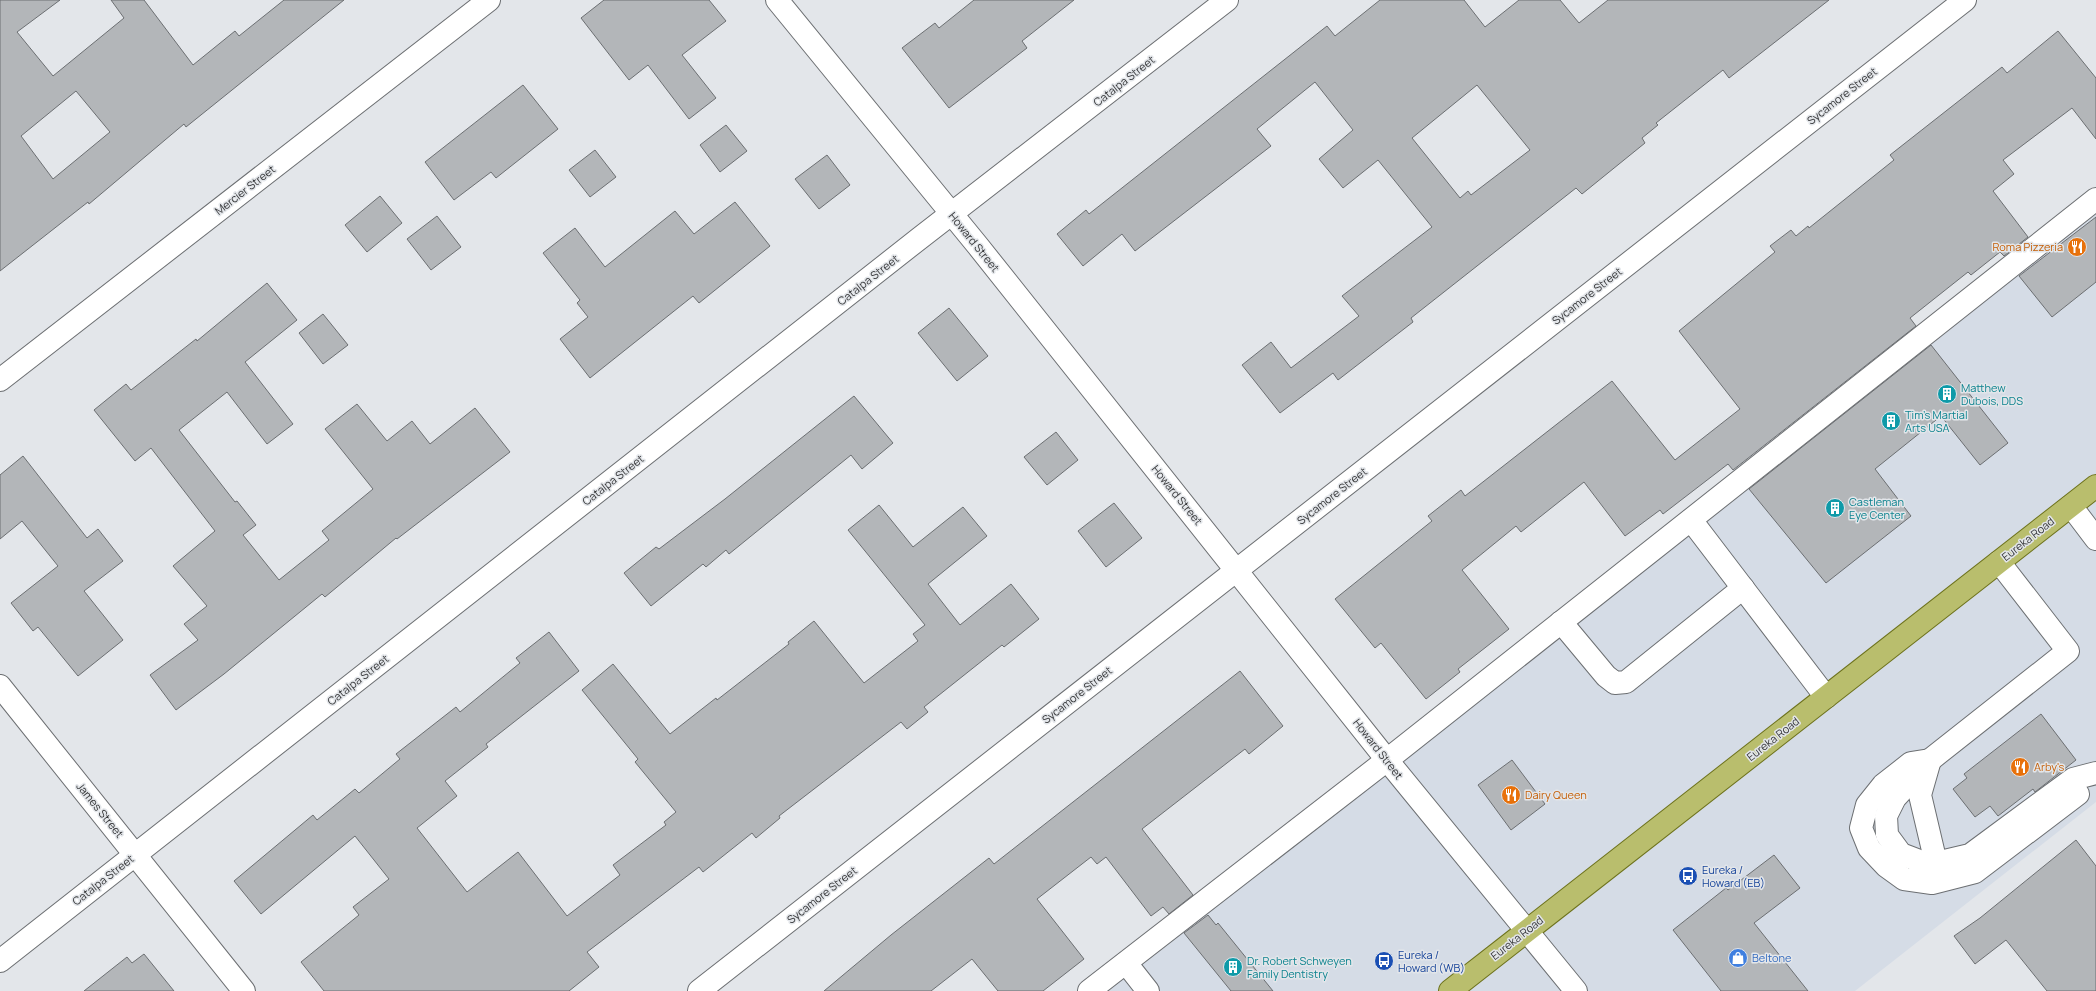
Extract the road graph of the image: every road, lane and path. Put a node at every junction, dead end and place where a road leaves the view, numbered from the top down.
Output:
1 (489, 0) edge
2 (777, 0) edge
3 (1227, 0) edge
4 (1965, 0) edge
5 (2096, 199) edge
6 (952, 214) junction
7 (0, 380) edge
8 (2096, 486) edge
9 (2071, 506) junction
10 (1691, 520) junction
11 (2096, 539) edge
12 (1999, 562) junction
13 (1237, 570) junction
14 (1743, 588) junction
15 (1561, 622) junction
16 (0, 686) edge
17 (1826, 697) junction
18 (1387, 760) junction
19 (1930, 760) junction
20 (2096, 773) edge
21 (2096, 780) edge
22 (135, 854) junction
23 (1936, 863) junction
24 (1527, 931) junction
25 (0, 961) edge
26 (1126, 963) junction
27 (244, 991) edge
28 (699, 991) edge
29 (1089, 991) edge
30 (1148, 991) edge
31 (1450, 991) edge
32 (1576, 991) edge

1 - 7 street, Mercier Street
2 - 6 street, Howard Street
3 - 6 street, Catalpa Street
4 - 13 street, Sycamore Street
5 - 10 street
6 - 13 street, Howard Street
6 - 22 street, Catalpa Street
8 - 9 main road, Eureka Road
9 - 11 street
9 - 12 main road, Eureka Road
10 - 14 street
10 - 15 street
12 - 17 main road, Eureka Road
12 - 19 street
13 - 18 street, Howard Street
13 - 28 street, Sycamore Street
14 - 15 street
14 - 17 street
15 - 18 street
16 - 22 street, James Street
17 - 24 main road, Eureka Road
18 - 24 street, Howard Street
18 - 26 street
19 - 21 street
19 - 23 street
19 - 23 street
20 - 23 street
22 - 25 street, Catalpa Street
22 - 27 street, James Street
24 - 31 main road, Eureka Road
24 - 32 street, Howard Street
26 - 29 street
26 - 30 street

